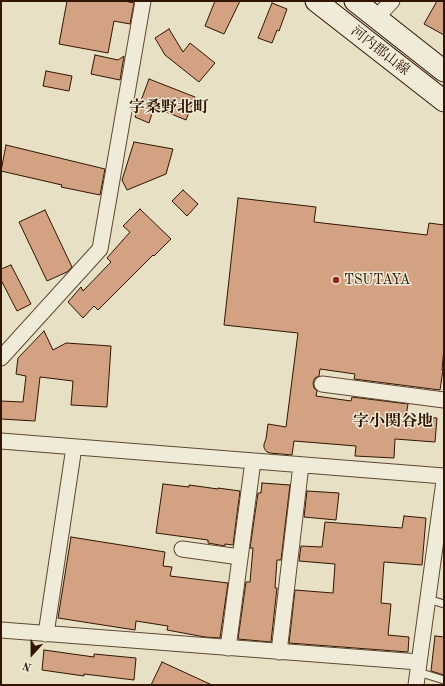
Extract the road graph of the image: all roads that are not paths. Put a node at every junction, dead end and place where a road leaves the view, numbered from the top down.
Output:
1 (143, 1) edge
2 (316, 1) edge
3 (355, 1) edge
4 (392, 1) edge
5 (377, 17) junction
6 (444, 71) edge
7 (444, 101) edge
8 (1, 358) edge
9 (322, 384) dead end
10 (444, 400) edge
11 (1, 441) edge
12 (74, 447) junction
13 (253, 461) junction
14 (301, 465) junction
15 (444, 476) edge
16 (444, 481) edge
17 (182, 549) dead end
18 (240, 556) junction
19 (428, 599) junction
20 (444, 604) edge
21 (1, 630) edge
22 (46, 634) junction
23 (228, 648) junction
24 (279, 652) junction
25 (417, 673) edge
26 (444, 680) edge

1 - 8 street
2 - 7 main road, 河内郡山線
3 - 5 main road, 河内郡山線
4 - 5 street
5 - 6 main road, 河内郡山線
9 - 10 street
11 - 12 street
12 - 13 street
12 - 22 street
13 - 14 street
13 - 18 street
14 - 15 street
14 - 24 street
16 - 19 street
17 - 18 street
18 - 23 street
19 - 20 lane
19 - 25 street
21 - 22 street
22 - 23 street
23 - 24 street
24 - 25 street
25 - 26 lane

